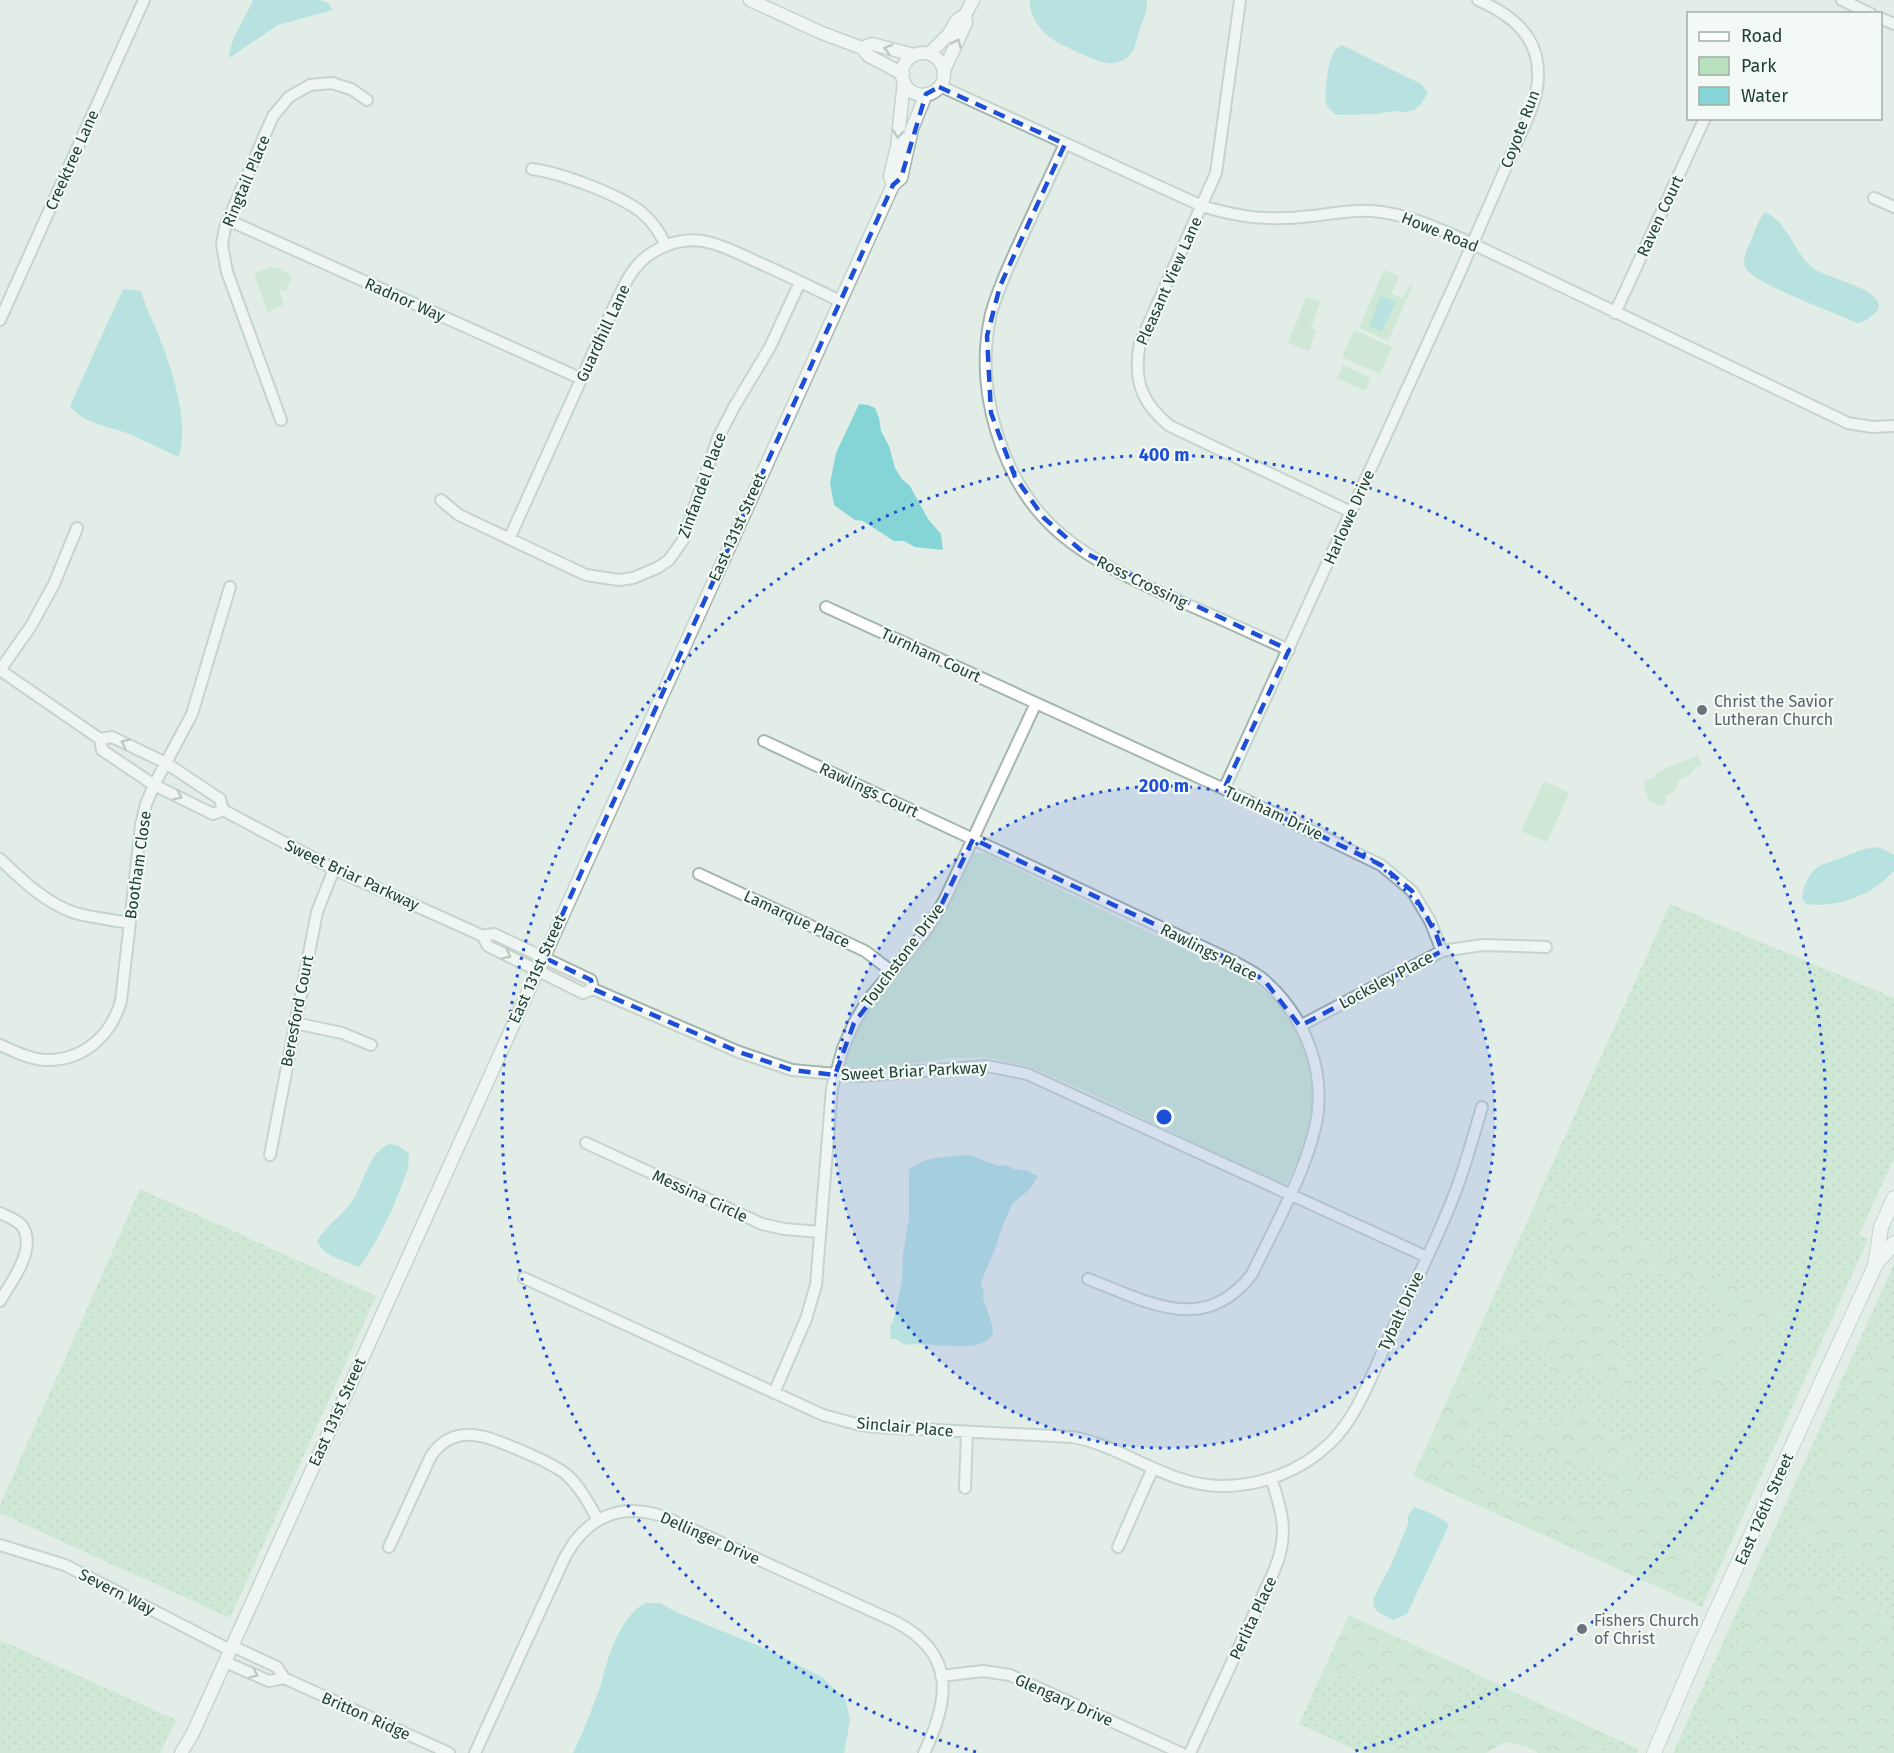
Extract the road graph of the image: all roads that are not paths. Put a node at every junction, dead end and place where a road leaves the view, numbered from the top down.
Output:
1 (144, 0) edge
2 (750, 0) edge
3 (973, 0) edge
4 (1240, 0) edge
5 (1478, 0) edge
6 (1842, 0) edge
7 (1867, 12) edge
8 (965, 15) junction
9 (862, 48) junction
10 (928, 54) junction
11 (914, 55) junction
12 (944, 70) junction
13 (903, 77) junction
14 (939, 86) junction
15 (926, 94) junction
16 (367, 100) dead end
17 (1705, 120) edge
18 (1065, 144) junction
19 (532, 169) dead end
20 (892, 185) junction
21 (1874, 198) dead end
22 (1202, 206) junction
23 (1894, 207) edge
24 (228, 220) junction
25 (1473, 244) junction
26 (666, 246) junction
27 (800, 282) junction
28 (840, 301) junction
29 (3, 304) edge
30 (1615, 313) junction
31 (0, 320) edge
32 (582, 379) junction
33 (281, 420) dead end
34 (1894, 426) edge
35 (441, 500) dead end
36 (1351, 512) junction
37 (77, 528) dead end
38 (509, 539) junction
39 (230, 587) dead end
40 (826, 607) dead end
41 (1289, 650) junction
42 (0, 670) edge
43 (1036, 703) junction
44 (100, 739) junction
45 (765, 741) dead end
46 (166, 763) junction
47 (154, 785) junction
48 (1224, 789) junction
49 (223, 810) junction
50 (973, 839) junction
51 (0, 859) edge
52 (334, 869) junction
53 (699, 874) dead end
54 (130, 923) junction
55 (483, 936) junction
56 (1546, 947) dead end
57 (1442, 951) junction
58 (543, 957) junction
59 (536, 971) junction
60 (891, 971) junction
61 (593, 988) junction
62 (295, 1023) junction
63 (1300, 1026) junction
64 (0, 1045) edge
65 (371, 1045) dead end
66 (835, 1075) junction
67 (1482, 1107) dead end
68 (586, 1143) dead end
69 (270, 1155) dead end
70 (1289, 1194) junction
71 (1894, 1197) edge
72 (0, 1213) edge
73 (820, 1232) junction
74 (1894, 1243) edge
75 (1427, 1257) junction
76 (1875, 1266) junction
77 (524, 1278) dead end
78 (1089, 1279) dead end
79 (0, 1301) edge
80 (774, 1393) junction
81 (967, 1431) junction
82 (1153, 1468) junction
83 (1271, 1478) junction
84 (965, 1488) dead end
85 (598, 1520) junction
86 (0, 1545) edge
87 (389, 1547) dead end
88 (1118, 1547) dead end
89 (229, 1652) junction
90 (941, 1676) junction
91 (284, 1678) junction
92 (181, 1753) edge
93 (449, 1753) edge
94 (475, 1753) edge
95 (924, 1753) edge
96 (1182, 1753) edge
97 (1190, 1753) edge
98 (1654, 1753) edge

1 - 29 street, Creektree Lane
2 - 9 street
3 - 8 street
4 - 22 street, Pleasant View Lane
5 - 25 street, Coyote Run
6 - 7 street
8 - 10 street
12 -> 8 street
11 -> 9 street
9 - 13 street
10 - 11 street
10 - 12 street
11 - 13 street
12 - 14 street
13 - 15 street
13 -> 20 street, East 131st Street
14 - 15 street
14 - 18 street, Howe Road
15 - 20 street, East 131st Street
16 - 24 street, Ringtail Place
17 - 30 street, Raven Court
18 - 22 street, Howe Road
18 - 41 street, Ross Crossing
19 - 26 street
20 - 28 street, East 131st Street
21 - 23 street
22 - 25 street, Howe Road
22 - 36 street, Pleasant View Lane
24 - 32 street, Radnor Way
24 - 33 street, Ringtail Place
25 - 30 street, Howe Road
25 - 36 street, Harlowe Drive
26 - 27 street, Guardhill Lane
26 - 32 street, Guardhill Lane
27 - 28 street, Guardhill Lane
27 - 38 street, Zinfandel Place
28 - 58 street, East 131st Street
29 - 31 street, Creektree Lane
30 - 34 street, Howe Road
32 - 38 street, Guardhill Lane
35 - 38 street, Zinfandel Place
36 - 41 street, Harlowe Drive
37 - 42 street
39 - 46 street, Bootham Close
40 - 43 street, Turnham Court
41 - 48 street, Harlowe Drive
42 - 44 street, Sweet Briar Parkway
43 - 48 street, Turnham Drive
43 - 50 street, Touchstone Drive
46 -> 44 street, Sweet Briar Parkway
44 - 47 street, Sweet Briar Parkway
45 - 50 street, Rawlings Court
46 - 47 street, Bootham Close
46 - 49 street, Sweet Briar Parkway
47 -> 49 street, Sweet Briar Parkway
47 - 54 street, Bootham Close
48 - 57 street, Turnham Drive
49 - 52 street, Sweet Briar Parkway
50 - 60 street, Touchstone Drive
50 - 63 street, Rawlings Place
51 - 54 street
52 - 55 street, Sweet Briar Parkway
52 - 62 street, Beresford Court
53 - 60 street, Lamarque Place
54 - 64 street, Bootham Close
55 - 58 street, Sweet Briar Parkway
55 -> 59 street, Sweet Briar Parkway
56 - 57 street, Locksley Place
57 - 63 street, Locksley Place
58 - 59 street, East 131st Street
58 - 61 street, Sweet Briar Parkway
59 - 61 street, Sweet Briar Parkway
59 - 89 street, East 131st Street
60 - 66 street, Touchstone Drive
61 - 66 street, Sweet Briar Parkway
62 - 65 street
62 - 69 street, Beresford Court
63 - 70 street, Rawlings Place
66 - 70 street, Sweet Briar Parkway
66 - 73 street, Touchstone Drive
67 - 75 street, Tybalt Drive
68 - 73 street, Messina Circle
70 - 75 street, Sweet Briar Parkway
70 - 78 street, Rawlings Place
71 - 76 main road, East 126th Street
72 - 79 street
73 - 80 street, Touchstone Drive
74 - 76 main road, East 126th Street
75 - 83 street, Tybalt Drive
76 - 98 main road, East 126th Street
77 - 80 street, Sinclair Place
80 - 81 street, Sinclair Place
81 - 82 street, Sinclair Place
81 - 84 street
82 - 83 street, Sinclair Place
82 - 88 street
83 - 97 street, Perlita Place
85 - 87 street
85 - 90 street, Dellinger Drive
85 - 94 street, Dellinger Drive
86 - 89 street, Severn Way
89 - 91 street, Britton Ridge
89 -> 91 street, Britton Ridge
89 - 92 street, East 131st Street
90 - 95 street
90 - 96 street, Glengary Drive
91 - 93 street, Britton Ridge

